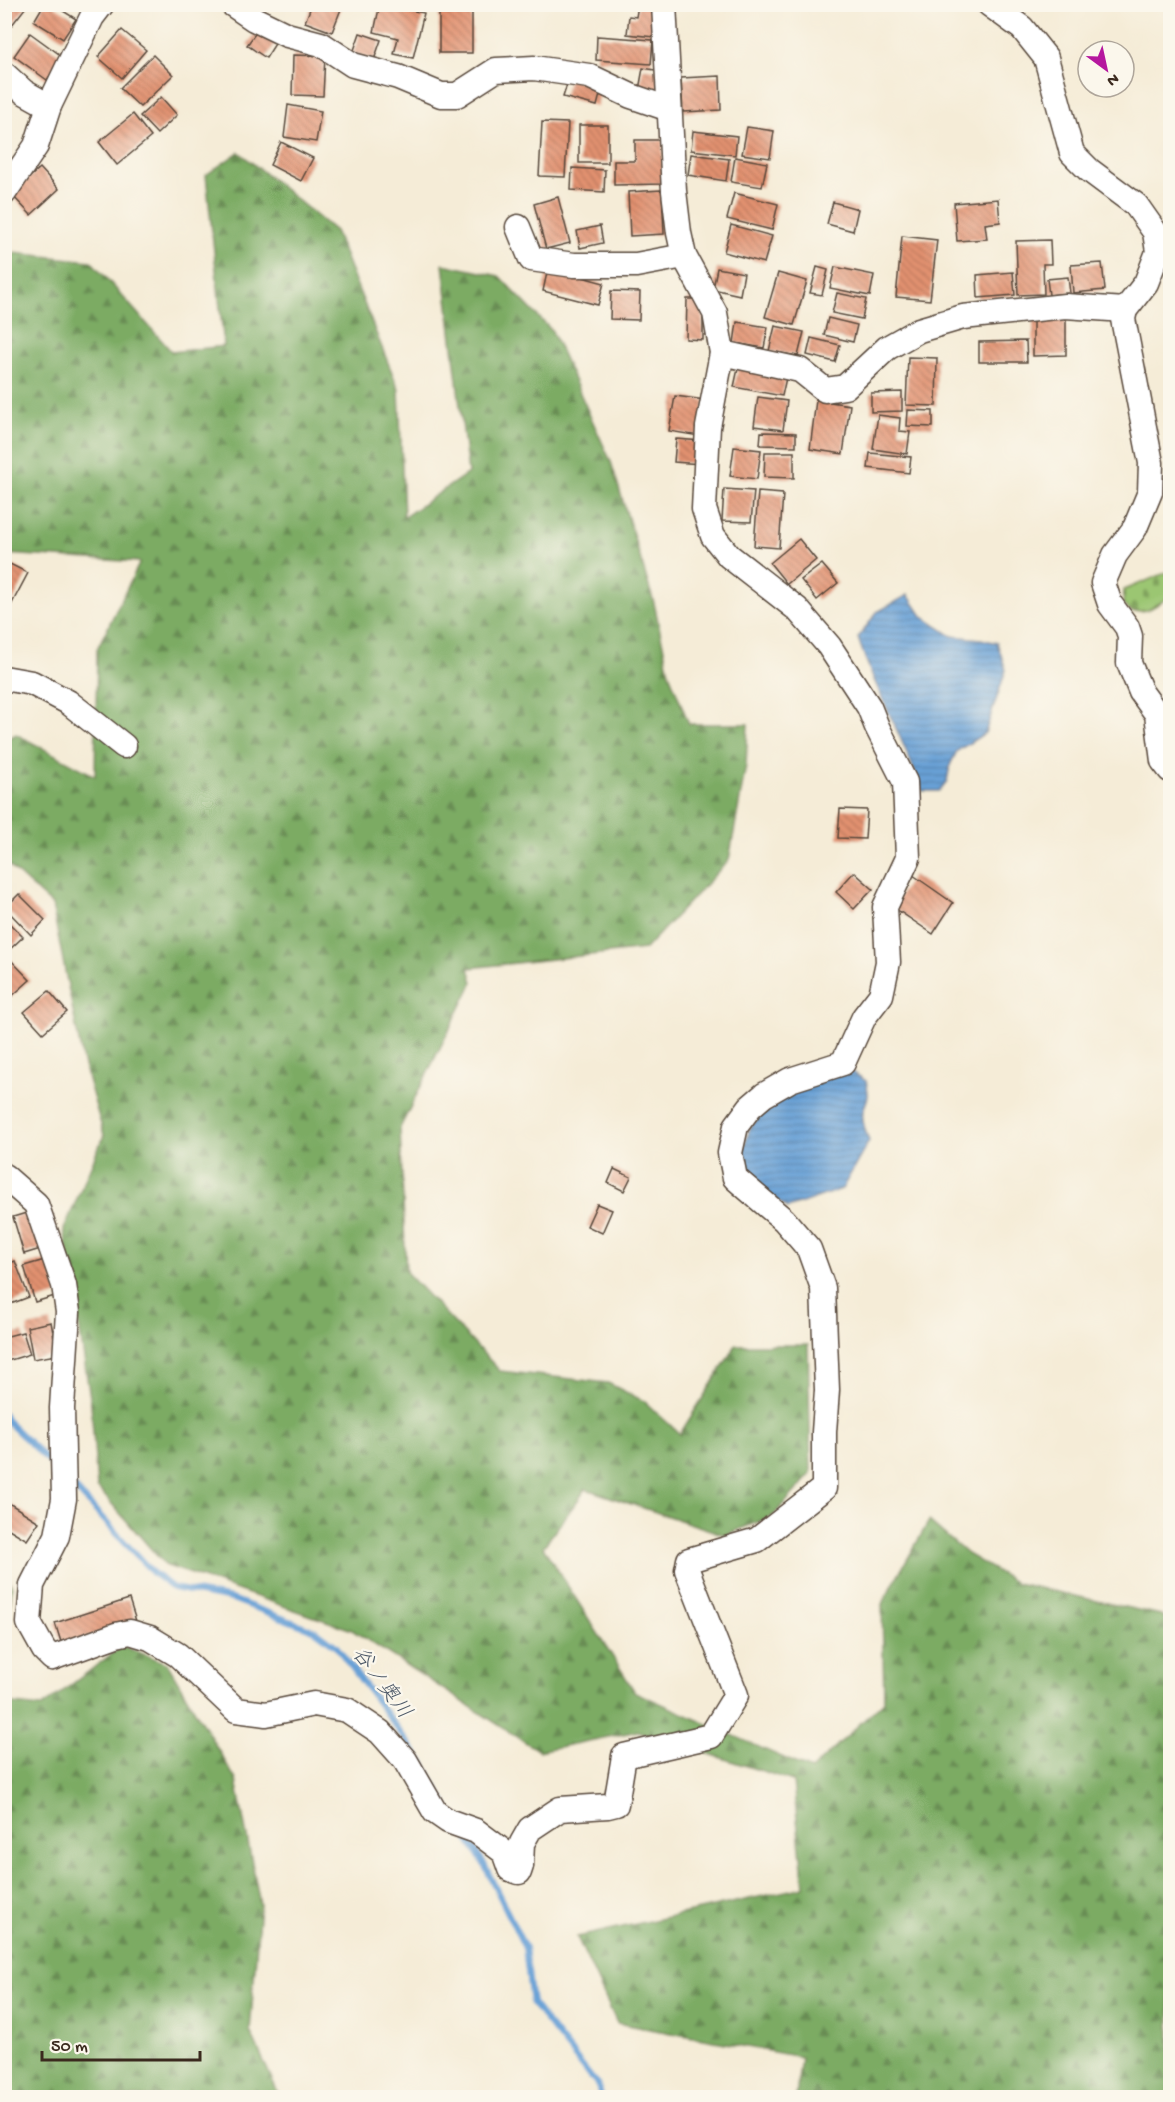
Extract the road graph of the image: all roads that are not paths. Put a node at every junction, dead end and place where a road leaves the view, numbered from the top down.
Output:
1 (102, 4) edge
2 (232, 4) edge
3 (664, 4) edge
4 (990, 4) edge
5 (4, 74) edge
6 (48, 106) junction
7 (669, 109) junction
8 (4, 193) edge
9 (518, 226) dead end
10 (684, 256) junction
11 (1125, 310) junction
12 (722, 353) junction
13 (4, 678) edge
14 (124, 746) dead end
15 (1170, 770) edge
16 (4, 1176) edge

1 - 6 street
2 - 7 street
3 - 7 street
4 - 11 street
5 - 6 street
6 - 8 street
7 - 10 street
9 - 10 street
10 - 12 street
11 - 12 street
11 - 15 street
12 - 16 street
13 - 14 street

